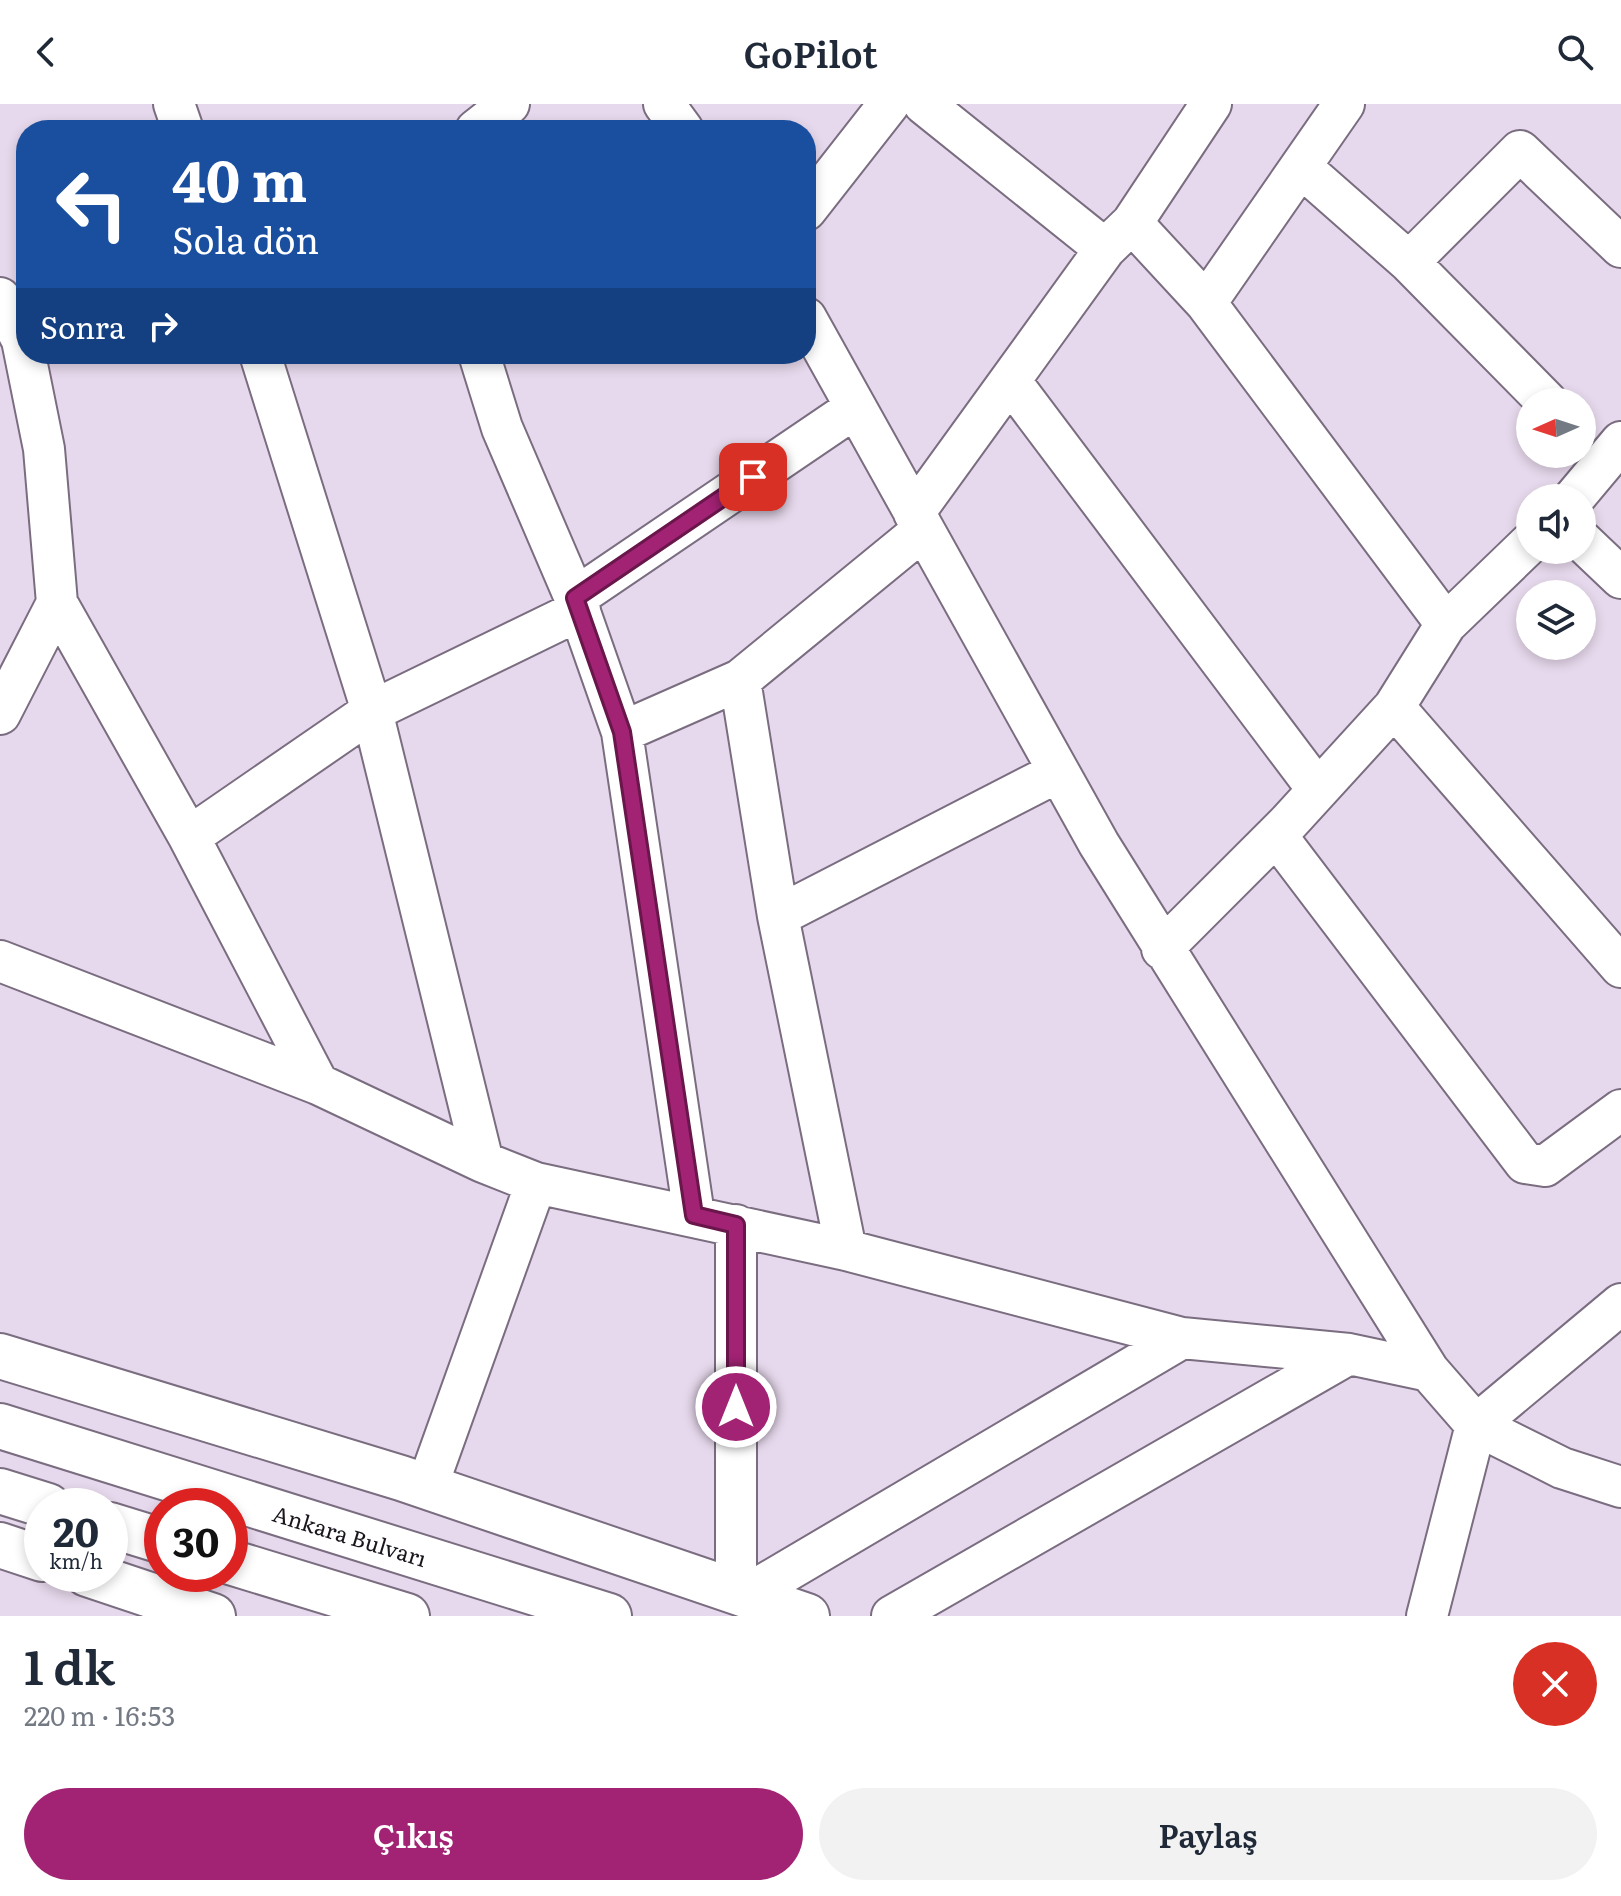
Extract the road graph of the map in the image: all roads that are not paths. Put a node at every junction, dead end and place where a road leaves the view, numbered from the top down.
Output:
1 (509, 104) edge
2 (889, 104) edge
3 (924, 104) edge
4 (1211, 104) edge
5 (1344, 104) edge
6 (489, 120) edge
7 (1301, 167) junction
8 (816, 197) edge
9 (1118, 236) junction
10 (1621, 247) edge
11 (1409, 262) junction
12 (0, 298) edge
13 (1206, 303) junction
14 (16, 325) edge
15 (816, 336) edge
16 (29, 364) edge
17 (263, 364) edge
18 (482, 364) edge
19 (1011, 382) junction
20 (1533, 388) edge
21 (855, 408) junction
22 (1603, 447) edge
23 (1582, 484) edge
24 (919, 522) junction
25 (1596, 554) edge
26 (1516, 556) edge
27 (1621, 578) edge
28 (57, 603) junction
29 (578, 604) junction
30 (1446, 624) junction
31 (740, 680) junction
32 (1394, 707) junction
33 (372, 711) junction
34 (0, 714) edge
35 (622, 732) junction
36 (1058, 772) junction
37 (1318, 790) junction
38 (1276, 835) junction
39 (189, 837) junction
40 (778, 916) junction
41 (1162, 949) junction
42 (0, 961) edge
43 (1621, 967) edge
44 (318, 1084) junction
45 (1621, 1110) edge
46 (483, 1162) junction
47 (536, 1183) junction
48 (694, 1215) junction
49 (736, 1225) junction
50 (846, 1250) junction
51 (1621, 1304) edge
52 (1182, 1338) junction
53 (1349, 1354) junction
54 (0, 1356) edge
55 (1429, 1371) junction
56 (1476, 1425) junction
57 (0, 1426) edge
58 (427, 1487) junction
59 (1621, 1487) edge
60 (0, 1491) edge
61 (24, 1498) edge
62 (0, 1545) edge
63 (24, 1553) edge
64 (248, 1567) edge
65 (128, 1588) edge
66 (742, 1592) junction
67 (213, 1616) edge
68 (407, 1616) edge
69 (609, 1616) edge
70 (807, 1616) edge
71 (892, 1616) edge
72 (1427, 1616) edge

1 - 6 street
2 - 8 street
3 - 9 street
4 - 9 street
5 - 7 street
7 - 11 street
7 - 13 street
9 - 13 street
9 - 19 street
10 - 11 street
11 - 20 street
12 - 14 street
13 - 30 street
15 - 21 street
16 - 28 street
17 - 33 street
18 - 29 street
19 - 24 street
19 - 37 street
21 - 24 street
21 - 29 street
22 - 23 street
24 - 31 street
24 - 36 street
25 - 27 street
26 - 30 street
28 - 34 street
28 - 39 street
29 - 33 street
29 - 35 street
30 - 32 street
31 - 35 street
31 - 40 street
32 - 37 street
32 - 43 street
33 - 39 street
33 - 46 street
35 - 48 street
36 - 40 street
36 - 41 street
37 - 38 street
38 - 41 street
38 - 45 street
39 - 44 street
40 - 50 street
41 - 55 street
42 - 44 street
44 - 46 street
46 - 47 street
47 - 48 street
47 - 58 street
48 - 49 street
49 - 50 street
49 - 66 street
50 - 52 street
51 - 56 street
52 - 53 street
52 - 66 street
53 - 55 street
53 - 71 street
54 - 58 main road
55 - 56 street
56 - 59 street
56 - 72 street
57 - 69 main road, Ankara Bulvarı
58 - 66 main road
60 - 61 main road
62 - 63 main road
64 - 68 main road
65 - 67 main road
66 - 70 main road

